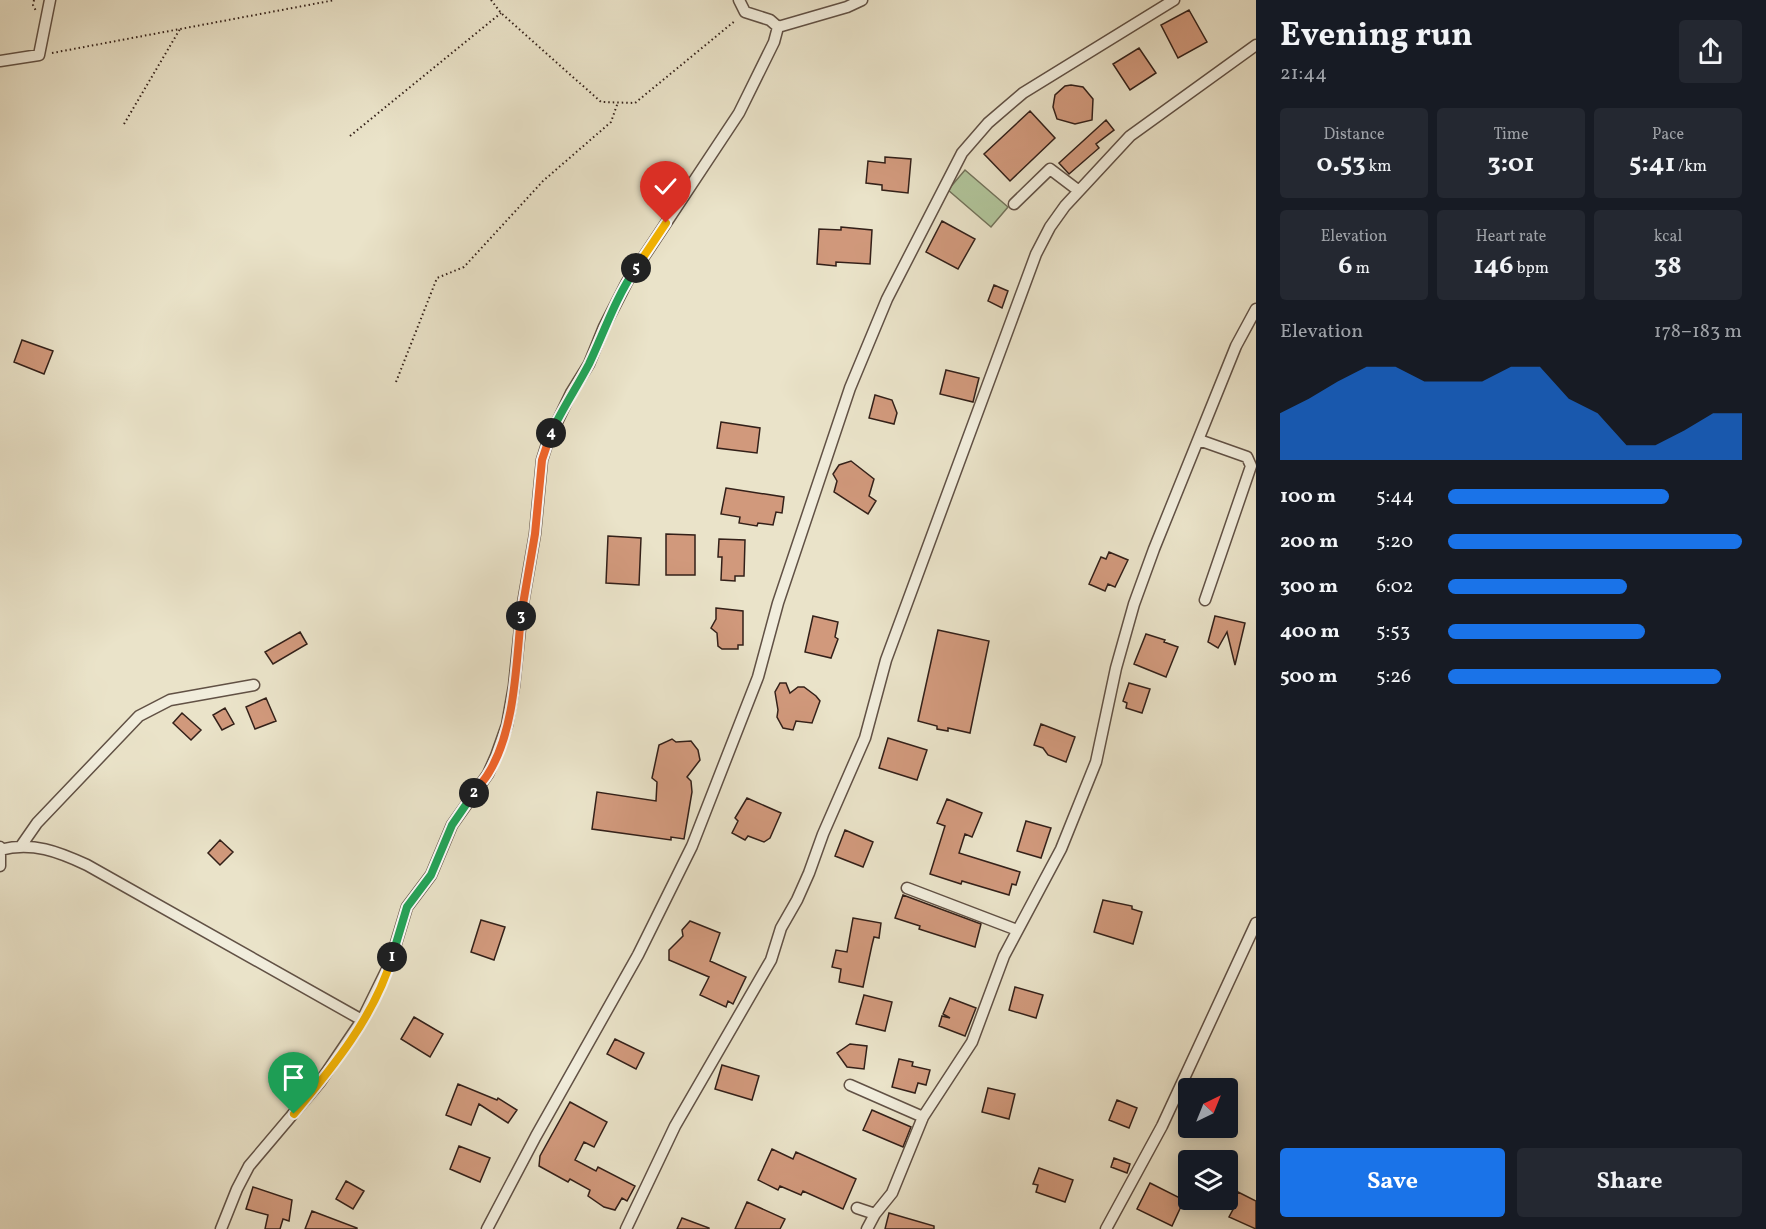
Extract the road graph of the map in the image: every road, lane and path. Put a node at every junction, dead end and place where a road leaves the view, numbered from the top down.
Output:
1 (50, 0) edge
2 (335, 0) edge
3 (491, 0) edge
4 (739, 0) edge
5 (862, 0) edge
6 (1173, 0) edge
7 (745, 12) junction
8 (501, 13) junction
9 (778, 27) junction
10 (180, 29) junction
11 (1256, 45) edge
12 (39, 55) junction
13 (0, 61) edge
14 (618, 102) junction
15 (124, 124) dead end
16 (350, 136) dead end
17 (1079, 191) junction
18 (1014, 204) dead end
19 (1256, 309) edge
20 (396, 382) dead end
21 (1199, 440) junction
22 (1205, 600) dead end
23 (254, 685) dead end
24 (21, 846) junction
25 (0, 849) edge
26 (0, 866) edge
27 (907, 888) dead end
28 (1256, 923) edge
29 (1017, 930) junction
30 (363, 1020) junction
31 (850, 1085) dead end
32 (923, 1117) junction
33 (857, 1208) dead end
34 (875, 1214) junction
35 (221, 1229) edge
36 (488, 1229) edge
37 (626, 1229) edge
38 (867, 1229) edge
39 (1106, 1229) edge

1 - 12 street
2 - 10 path
3 - 8 path
4 - 7 street
5 - 9 street
6 - 36 street
7 - 9 street
7 - 14 path
8 - 14 path
8 - 16 path
9 - 30 street
10 - 12 path
10 - 15 path
11 - 17 street
12 - 13 street
14 - 20 path
17 - 18 street
17 - 37 street
19 - 21 street
21 - 22 street
21 - 29 street
23 - 24 street
24 - 25 street
24 - 30 street
25 - 26 street
27 - 29 street
28 - 39 street
29 - 32 street
30 - 35 street
31 - 32 street
32 - 34 street
33 - 34 street
34 - 38 street

